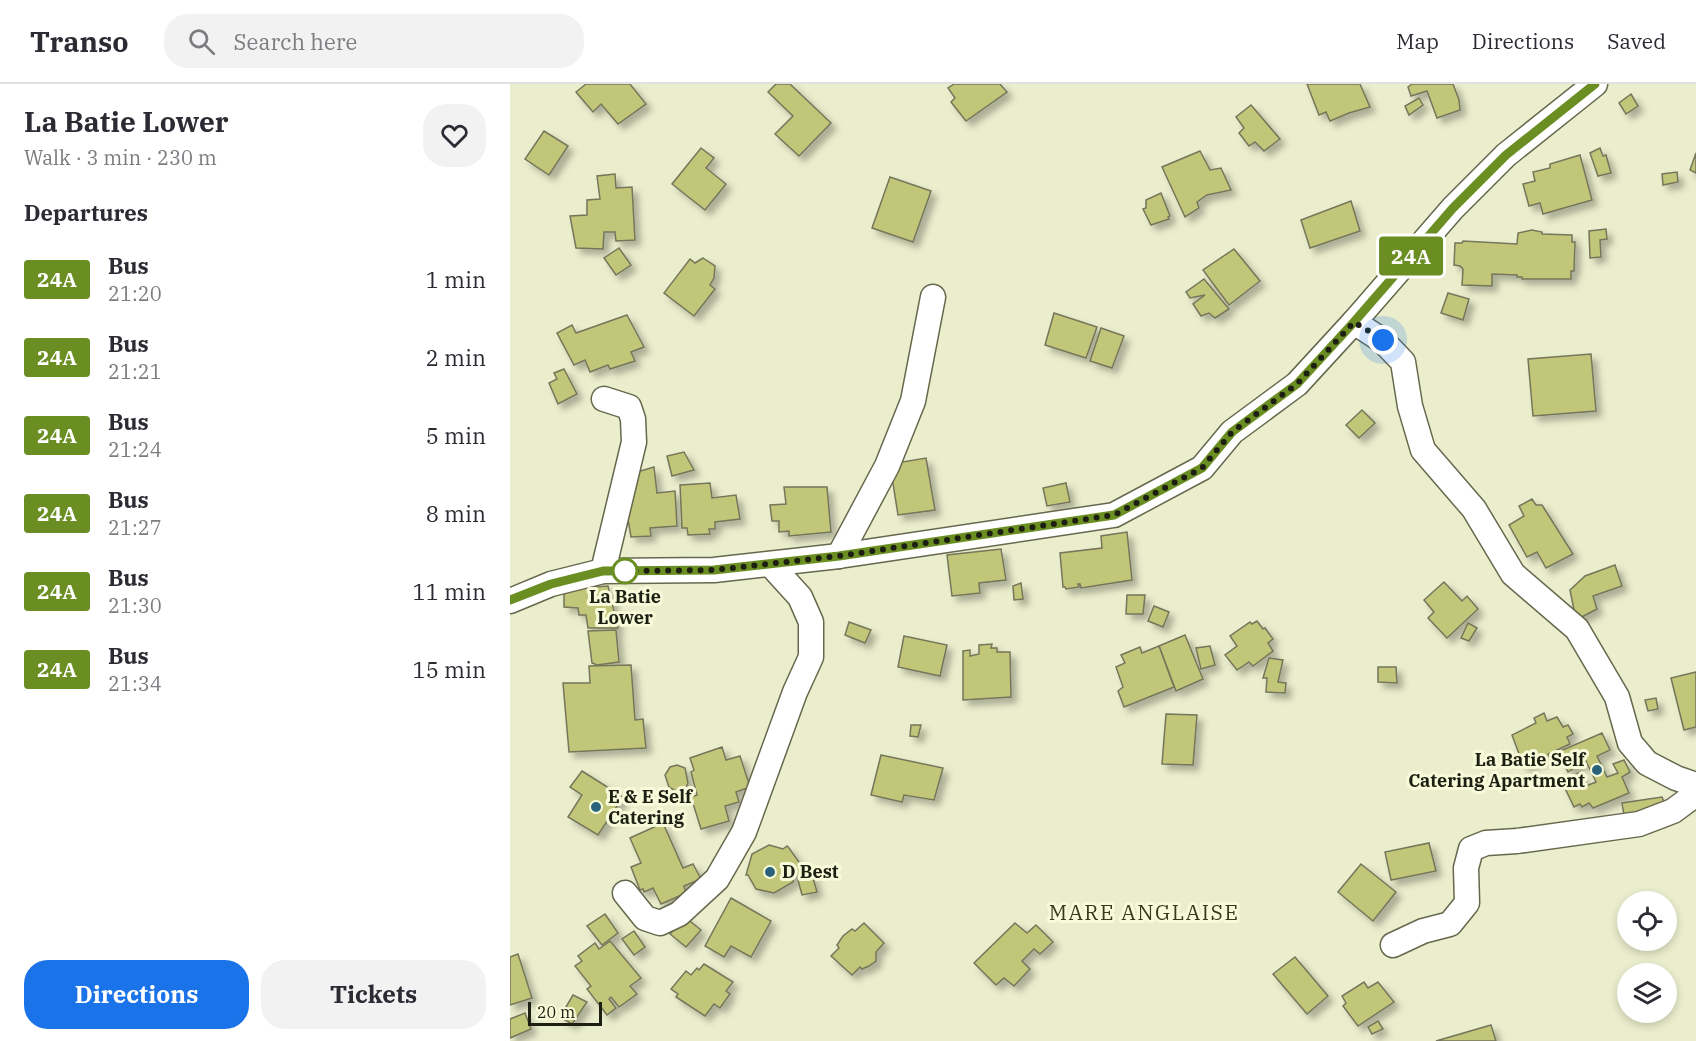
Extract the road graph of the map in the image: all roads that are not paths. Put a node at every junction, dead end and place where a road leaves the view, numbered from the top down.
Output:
1 (1595, 84) edge
2 (933, 297) dead end
3 (1354, 322) junction
4 (604, 399) dead end
5 (839, 556) junction
6 (770, 564) junction
7 (603, 571) junction
8 (510, 600) edge
9 (1696, 785) edge
10 (1696, 794) edge
11 (625, 893) dead end
12 (1393, 945) dead end

1 - 3 street
2 - 5 street
3 - 5 street
3 - 9 street
4 - 7 street
5 - 6 street
6 - 7 street
6 - 11 street
7 - 8 street
10 - 12 street

